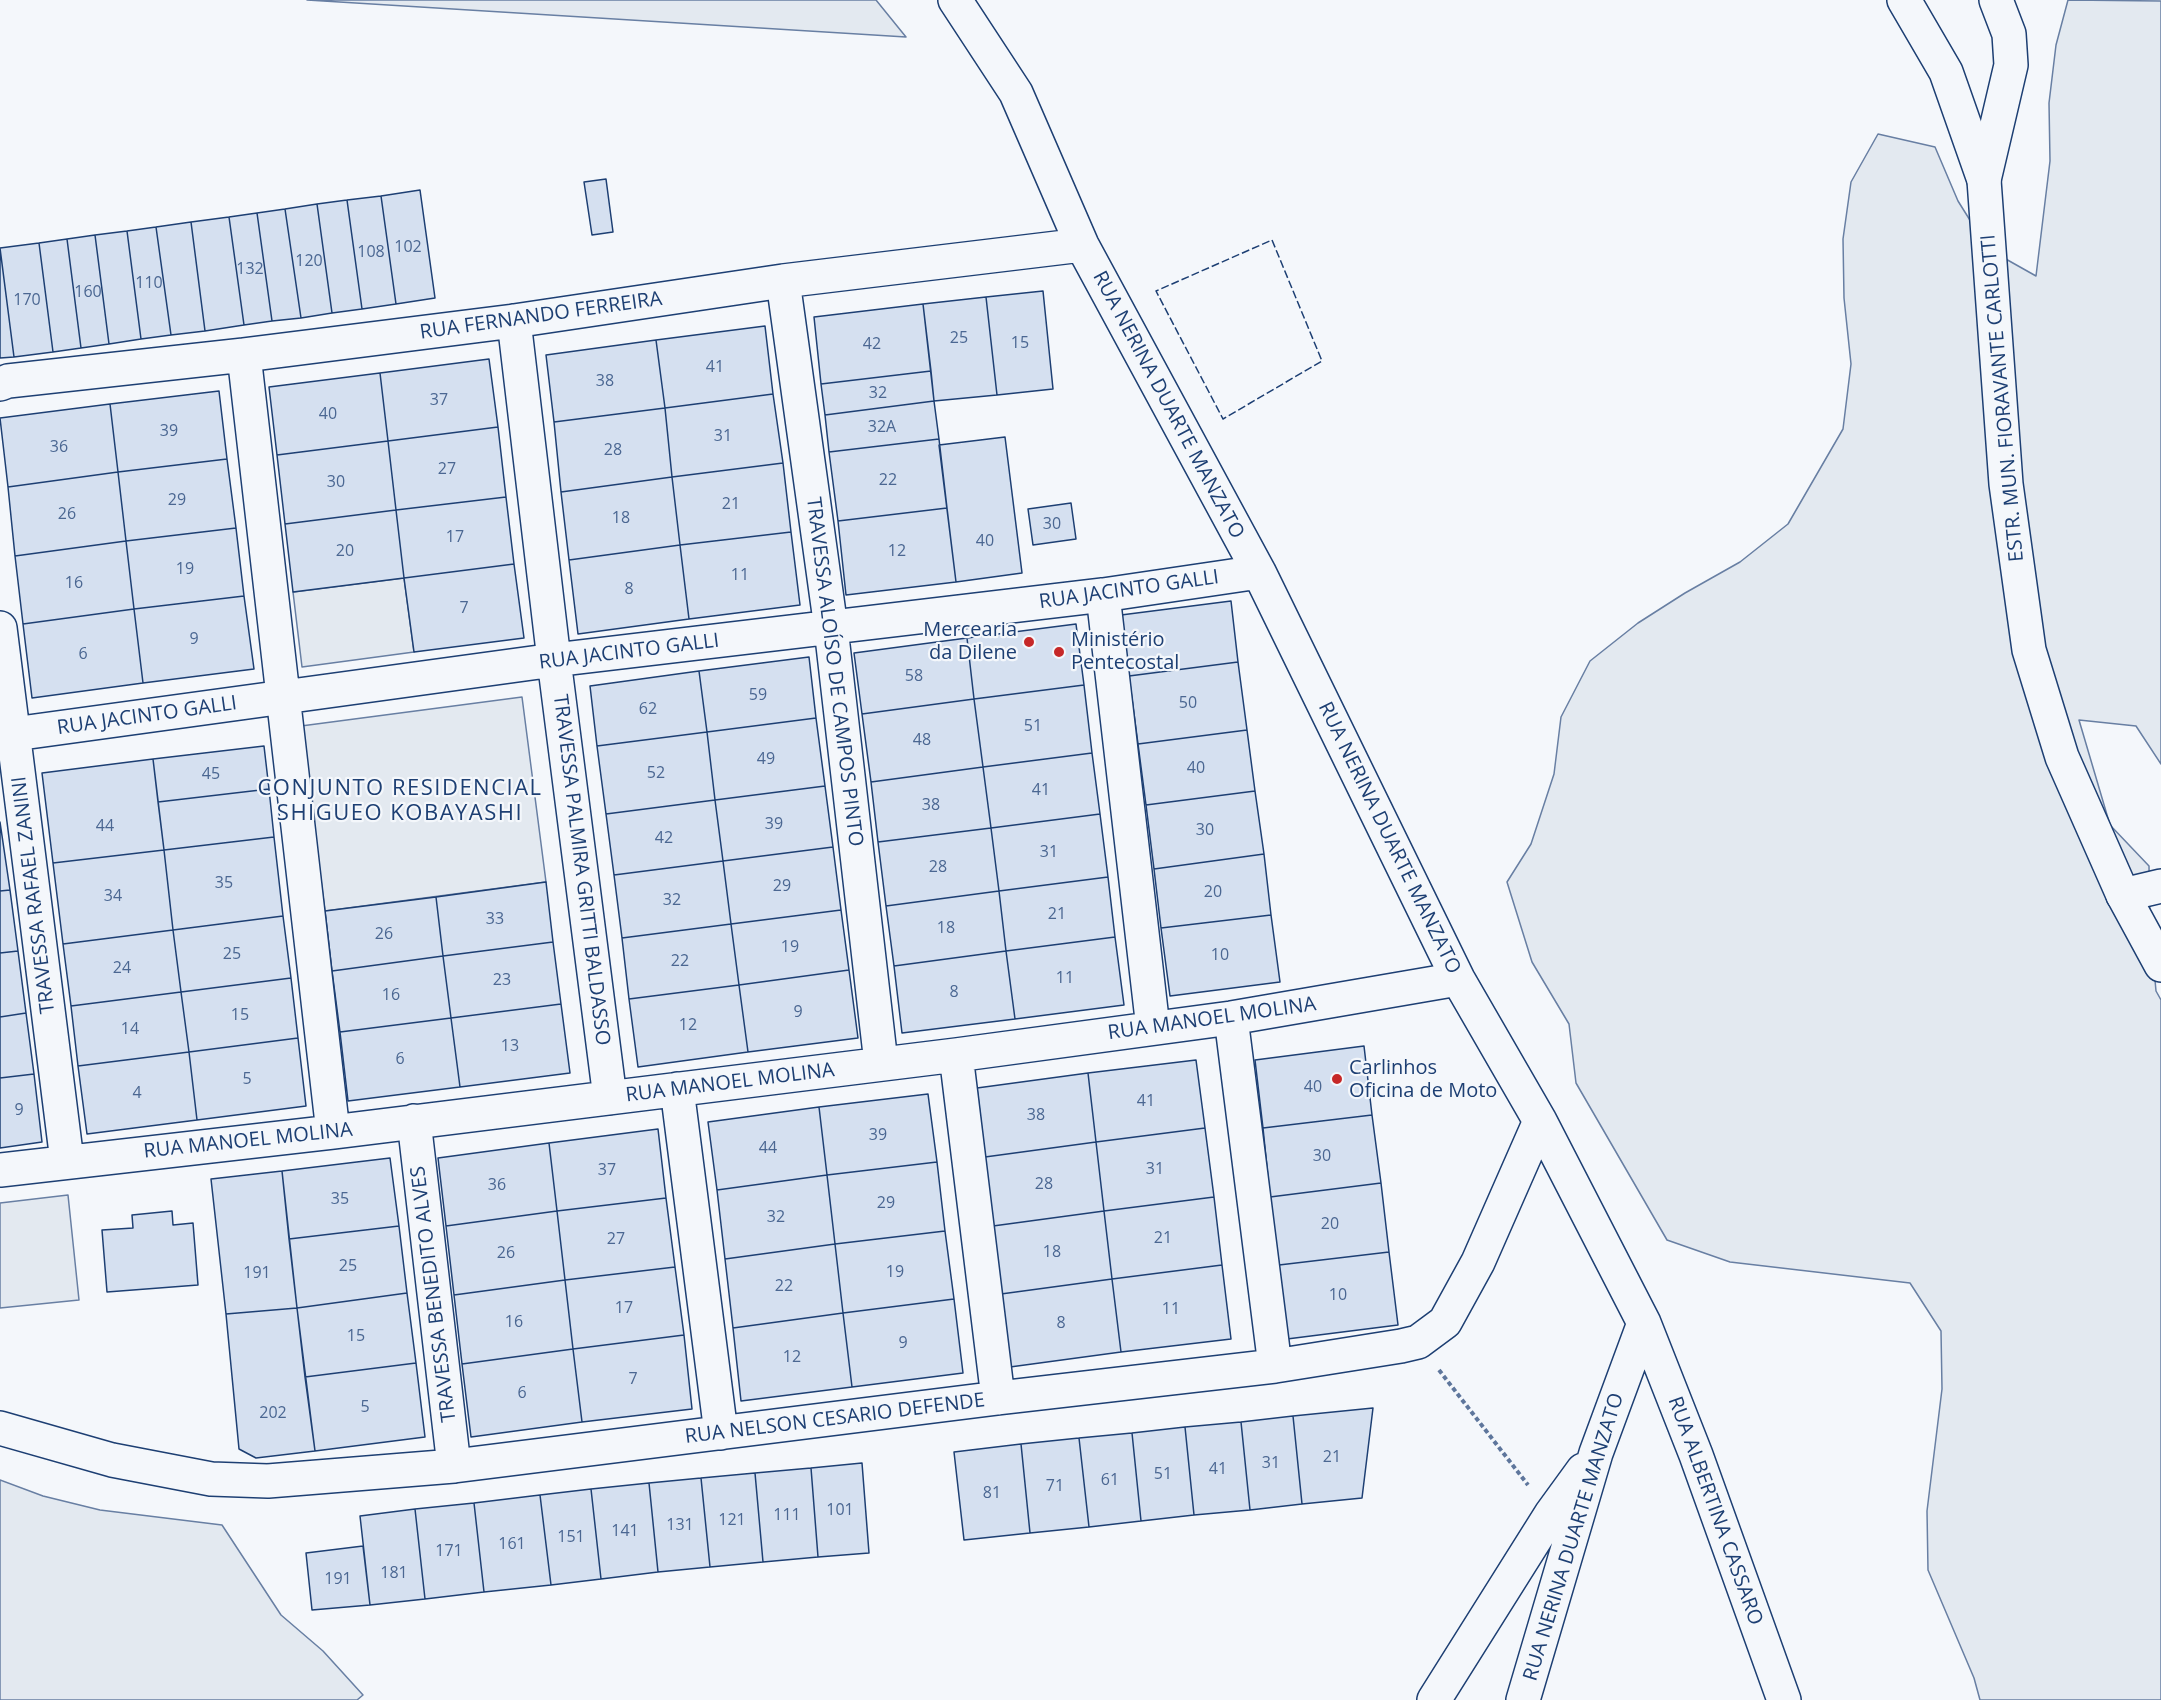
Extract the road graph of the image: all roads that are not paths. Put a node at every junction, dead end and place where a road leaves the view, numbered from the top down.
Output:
1 (955, 0) edge
2 (1904, 0) edge
3 (1996, 0) edge
4 (1984, 180) junction
5 (1082, 245) junction
6 (783, 280) junction
7 (514, 321) junction
8 (244, 355) junction
9 (0, 384) edge
10 (1259, 572) junction
11 (1102, 595) junction
12 (831, 627) junction
13 (0, 628) edge
14 (554, 660) junction
15 (284, 697) junction
16 (7, 735) edge
17 (2161, 886) edge
18 (2124, 895) junction
19 (2161, 965) edge
20 (1458, 979) junction
21 (1231, 1018) junction
22 (1154, 1028) junction
23 (956, 1055) junction
24 (881, 1064) junction
25 (677, 1089) junction
26 (610, 1098) junction
27 (414, 1121) junction
28 (1540, 1121) junction
29 (333, 1132) junction
30 (67, 1161) junction
31 (0, 1170) edge
32 (1644, 1323) junction
33 (1275, 1366) junction
34 (998, 1398) junction
35 (0, 1428) edge
36 (722, 1433) junction
37 (1596, 1453) junction
38 (454, 1466) junction
39 (1434, 1700) edge
40 (1523, 1700) edge
41 (1784, 1700) edge

1 - 5 street, RUA NERINA DUARTE MANZATO
2 - 4 street, ESTR. MUN. FIORAVANTE CARLOTTI
3 - 4 street
4 - 18 street, ESTR. MUN. FIORAVANTE CARLOTTI
5 - 6 street, RUA FERNANDO FERREIRA
5 - 10 street, RUA NERINA DUARTE MANZATO
6 - 7 street, RUA FERNANDO FERREIRA
6 - 12 street, TRAVESSA ALOÍSO DE CAMPOS PINTO
7 - 8 street, RUA FERNANDO FERREIRA
7 - 14 street, TRAVESSA PALMIRA GRITTI BALDASSO
8 - 9 street, RUA FERNANDO FERREIRA
8 - 15 street
10 - 11 street, RUA JACINTO GALLI
10 - 20 street, RUA NERINA DUARTE MANZATO
11 - 12 street, RUA JACINTO GALLI
11 - 22 street
12 - 14 street, RUA JACINTO GALLI
12 - 24 street, TRAVESSA ALOÍSO DE CAMPOS PINTO
13 - 16 street, TRAVESSA RAFAEL ZANINI
14 - 15 street, RUA JACINTO GALLI
14 - 26 street, TRAVESSA PALMIRA GRITTI BALDASSO
15 - 16 street, RUA JACINTO GALLI
15 - 29 street
16 - 30 street, TRAVESSA RAFAEL ZANINI
17 - 18 street
18 - 19 street, ESTR. MUN. FIORAVANTE CARLOTTI
20 - 21 street, RUA MANOEL MOLINA
20 - 28 street, RUA NERINA DUARTE MANZATO
21 - 22 street, RUA MANOEL MOLINA
21 - 33 street
22 - 23 street, RUA MANOEL MOLINA
23 - 24 street, RUA MANOEL MOLINA
23 - 34 street
24 - 25 street, RUA MANOEL MOLINA
25 - 26 street, RUA MANOEL MOLINA
25 - 36 street
26 - 27 street, RUA MANOEL MOLINA
27 - 29 street, RUA MANOEL MOLINA
27 - 38 street, TRAVESSA BENEDITO ALVES
28 - 32 street, RUA NERINA DUARTE MANZATO
28 - 33 street, RUA NELSON CESARIO DEFENDE
29 - 30 street, RUA MANOEL MOLINA
30 - 31 street, RUA MANOEL MOLINA
32 - 37 street, RUA NERINA DUARTE MANZATO
32 - 41 street, RUA ALBERTINA CASSARO
33 - 34 street, RUA NELSON CESARIO DEFENDE
34 - 36 street, RUA NELSON CESARIO DEFENDE
35 - 38 street, RUA NELSON CESARIO DEFENDE
36 - 38 street, RUA NELSON CESARIO DEFENDE
37 - 39 street
37 - 40 street, RUA NERINA DUARTE MANZATO

